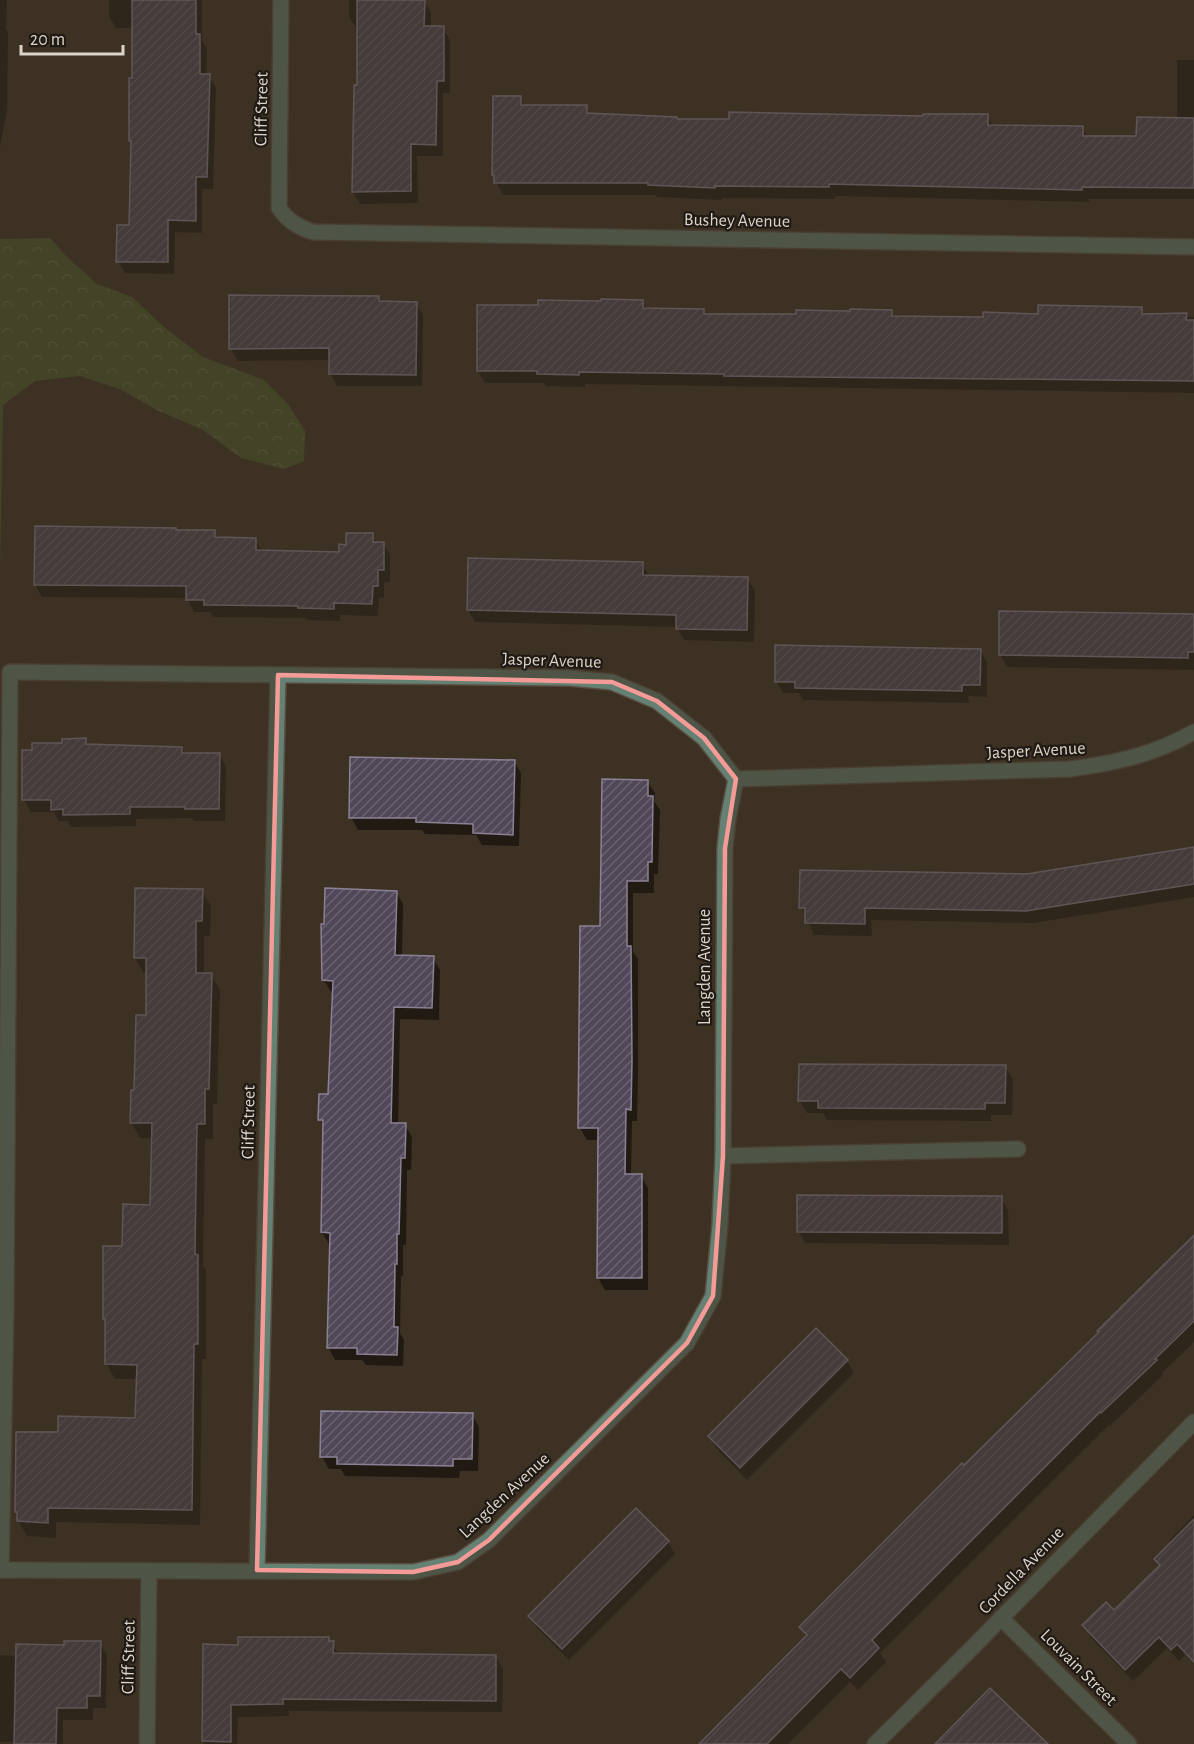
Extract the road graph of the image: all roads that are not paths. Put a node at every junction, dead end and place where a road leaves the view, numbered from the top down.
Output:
1 (281, 0) edge
2 (284, 216) joint
3 (1194, 247) edge
4 (278, 675) junction
5 (1194, 732) edge
6 (736, 779) junction
7 (1018, 1149) dead end
8 (723, 1156) junction
9 (1194, 1422) edge
10 (1, 1570) edge
11 (258, 1570) junction
12 (149, 1571) junction
13 (1001, 1618) junction
14 (147, 1744) edge
15 (875, 1744) edge
16 (1130, 1744) edge

1 - 2 street, Cliff Street
2 - 3 street, Bushey Avenue
4 - 6 street, Jasper Avenue
4 - 10 street, Jasper Avenue
4 - 11 street, Cliff Street
5 - 6 street, Jasper Avenue
6 - 8 street, Langden Avenue
7 - 8 street
8 - 11 street, Langden Avenue
9 - 13 street, Cordella Avenue
10 - 12 street, Langden Avenue
11 - 12 street, Langden Avenue
12 - 14 street, Cliff Street
13 - 15 street, Cordella Avenue
13 - 16 street, Louvain Street

